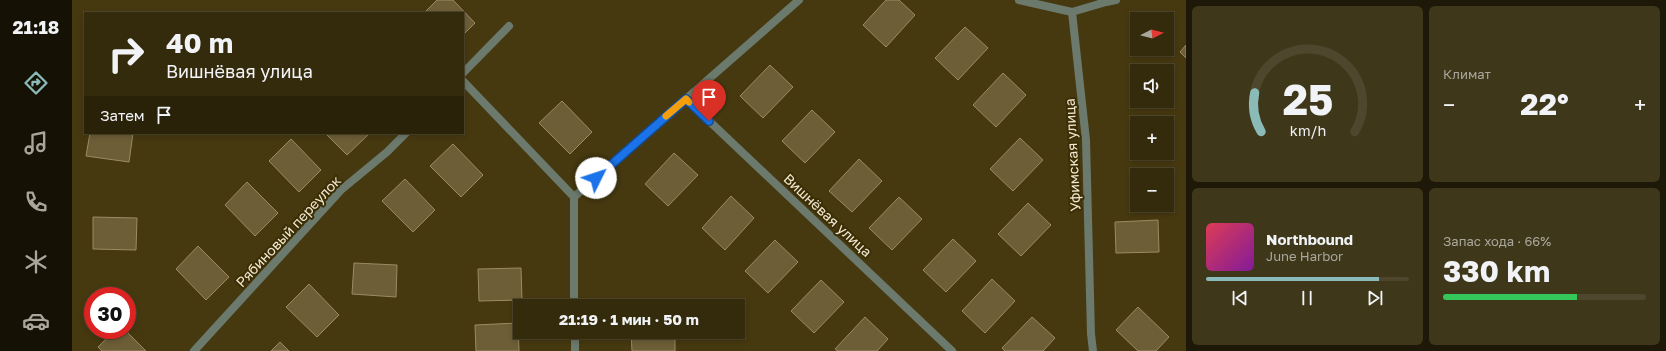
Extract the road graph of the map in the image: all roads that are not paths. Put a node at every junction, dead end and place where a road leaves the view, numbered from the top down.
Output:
1 (799, 0) edge
2 (1019, 0) edge
3 (1116, 0) edge
4 (1072, 12) junction
5 (509, 26) dead end
6 (464, 72) edge
7 (464, 82) edge
8 (686, 99) junction
9 (405, 134) edge
10 (574, 197) junction
11 (574, 299) edge
12 (575, 339) edge
13 (194, 351) edge
14 (575, 351) edge
15 (952, 351) edge
16 (1093, 351) edge

1 - 8 street
2 - 4 street
3 - 4 street
4 - 16 street, Уфимская улица
5 - 6 street
7 - 10 street
8 - 10 street
8 - 15 street, Вишнёвая улица
9 - 13 street, Рябиновый переулок
10 - 11 street
12 - 14 street

